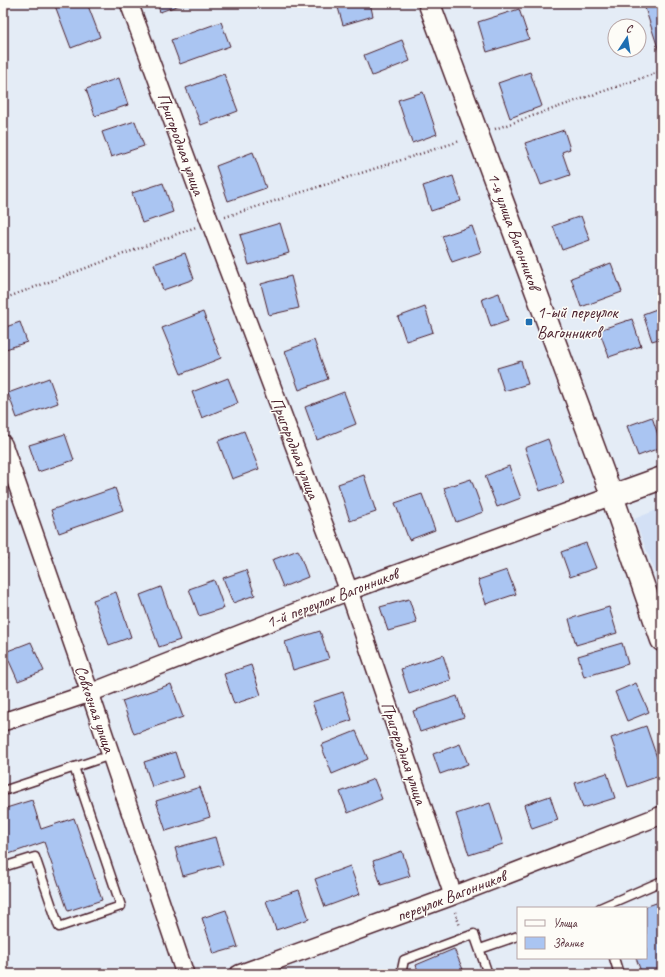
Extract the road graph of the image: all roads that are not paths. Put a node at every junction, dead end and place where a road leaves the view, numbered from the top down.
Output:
1 (129, 3) edge
2 (429, 3) edge
3 (3, 444) edge
4 (662, 478) edge
5 (612, 496) junction
6 (349, 591) junction
7 (662, 640) edge
8 (90, 693) junction
9 (3, 722) edge
10 (111, 755) junction
11 (74, 767) junction
12 (3, 791) edge
13 (662, 815) edge
14 (3, 867) edge
15 (662, 881) edge
16 (451, 896) junction
17 (602, 907) edge
18 (517, 936) edge
19 (480, 949) junction
20 (614, 959) edge
21 (185, 974) edge
22 (240, 974) edge
23 (401, 974) edge
24 (488, 974) edge
25 (619, 974) edge

1 - 6 street, Пригородная улица
2 - 5 street, 1-я улица Вагонников
3 - 8 street, Совхозная улица
4 - 5 main road, 1-й переулок Вагонников
5 - 6 street, 1-й переулок Вагонников
5 - 7 main road, 1-я улица Вагонников
6 - 8 street, 1-й переулок Вагонников
6 - 16 street, Пригородная улица
8 - 9 street, 1-й переулок Вагонников
8 - 10 street, Совхозная улица
10 - 11 lane
10 - 21 street, Совхозная улица
11 - 12 lane
11 - 14 lane
13 - 16 street, переулок Вагонников
15 - 17 lane
16 - 22 street, переулок Вагонников
18 - 19 lane
19 - 23 lane
19 - 24 lane
20 - 25 lane

